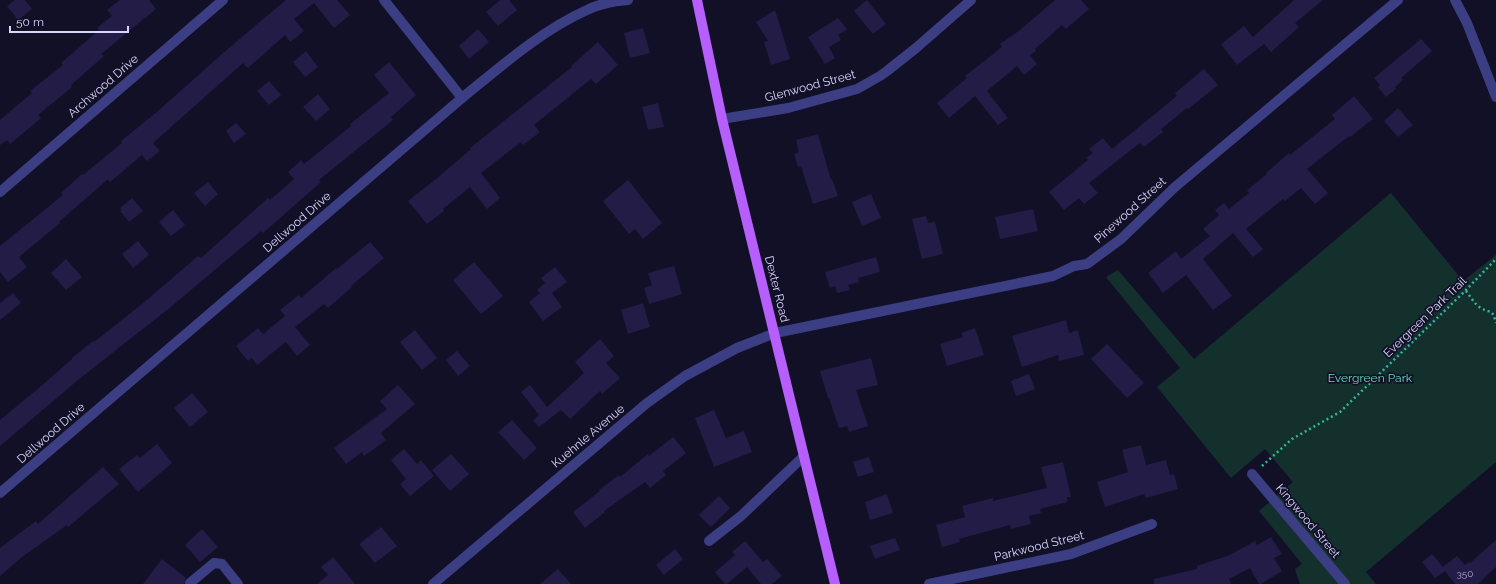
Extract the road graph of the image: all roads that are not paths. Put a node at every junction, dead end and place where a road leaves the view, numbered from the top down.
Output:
1 (222, 0) edge
2 (384, 0) edge
3 (628, 0) edge
4 (697, 0) edge
5 (971, 0) edge
6 (1398, 0) edge
7 (1455, 0) edge
8 (1496, 97) edge
9 (462, 98) junction
10 (722, 119) junction
11 (0, 192) edge
12 (775, 333) junction
13 (804, 456) junction
14 (1252, 474) road end
15 (0, 493) edge
16 (1152, 524) dead end
17 (708, 541) dead end
18 (190, 583) dead end
19 (238, 584) edge
20 (433, 584) edge
21 (835, 584) edge
22 (929, 584) edge
23 (1345, 584) edge

1 - 11 street, Archwood Drive
2 - 9 street
3 - 9 street, Dellwood Drive
4 - 10 main road, Dexter Road
5 - 10 street, Glenwood Street
6 - 12 street, Pinewood Street
7 - 8 street
9 - 15 street, Dellwood Drive
10 - 12 main road, Dexter Road
12 - 13 main road, Dexter Road
12 - 20 street, Kuehnle Avenue
13 - 17 street
13 - 21 main road, Dexter Road
14 - 23 street, Kingwood Street
16 - 22 street, Parkwood Street
18 - 19 street

